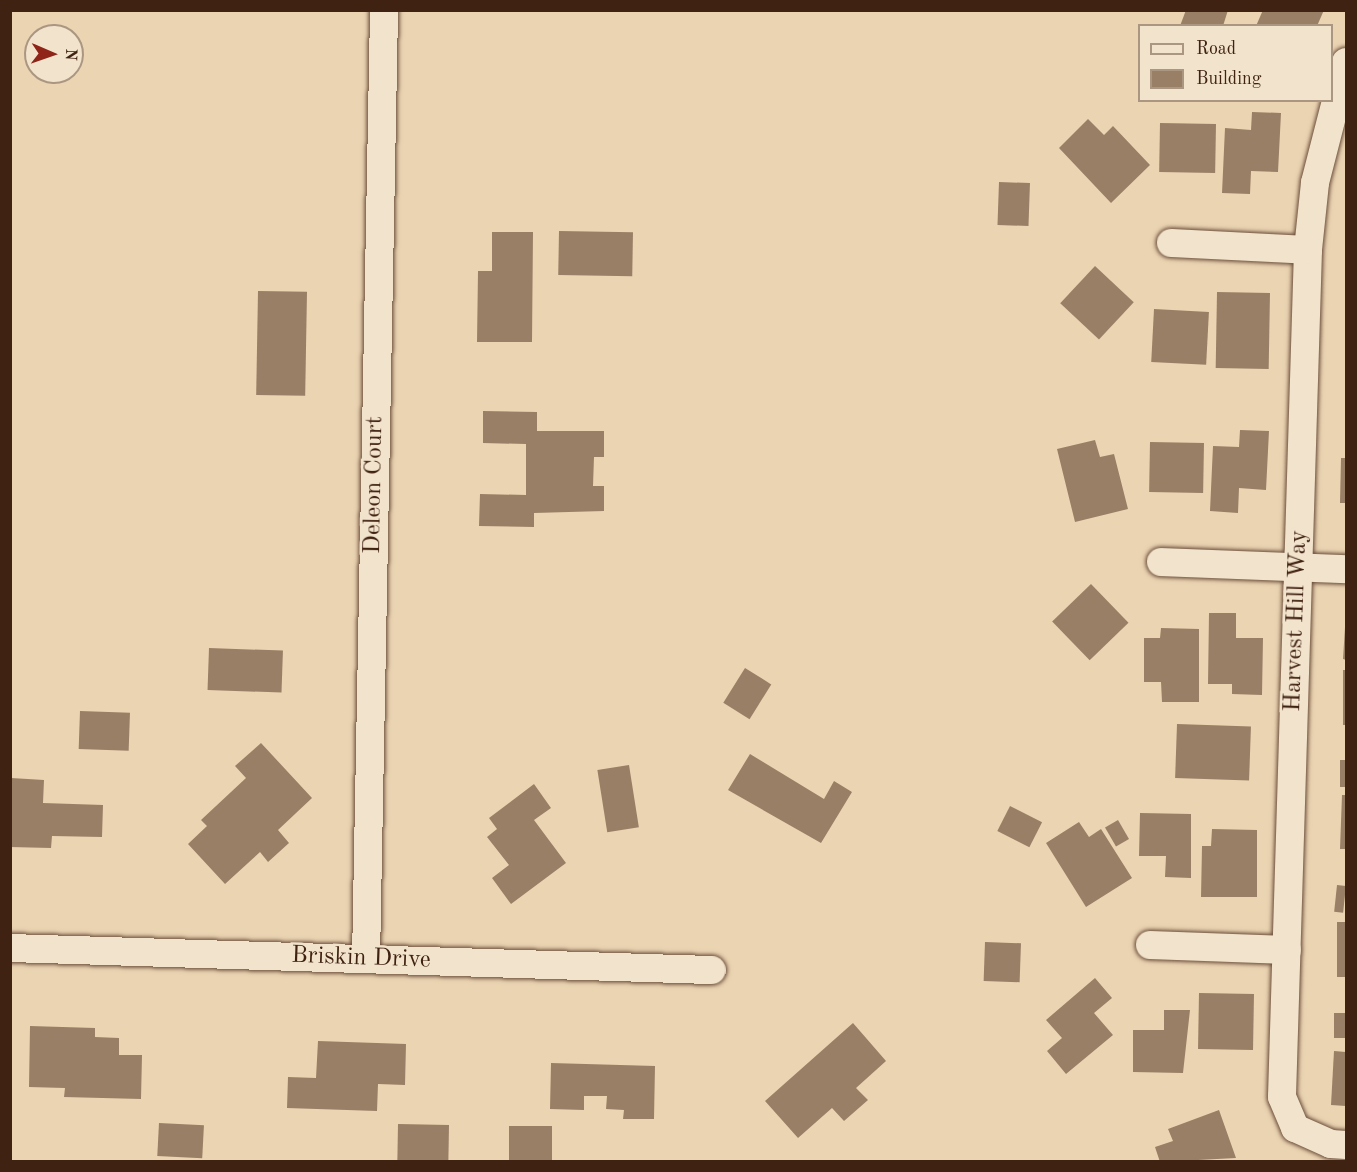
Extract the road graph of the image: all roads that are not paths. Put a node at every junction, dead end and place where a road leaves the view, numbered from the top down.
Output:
1 (384, 10) edge
2 (1347, 62) edge
3 (1171, 243) dead end
4 (1308, 250) junction
5 (1161, 562) dead end
6 (1299, 567) junction
7 (1347, 569) edge
8 (1150, 945) dead end
9 (10, 948) edge
10 (1287, 950) junction
11 (366, 959) junction
12 (712, 970) dead end
13 (1347, 1144) edge

1 - 11 street, Deleon Court
2 - 4 street, Harvest Hill Way
3 - 4 street
4 - 6 street, Harvest Hill Way
5 - 6 street
6 - 7 street
6 - 10 street, Harvest Hill Way
8 - 10 street
9 - 11 street, Briskin Drive
10 - 13 street, Harvest Hill Way
11 - 12 street, Briskin Drive

